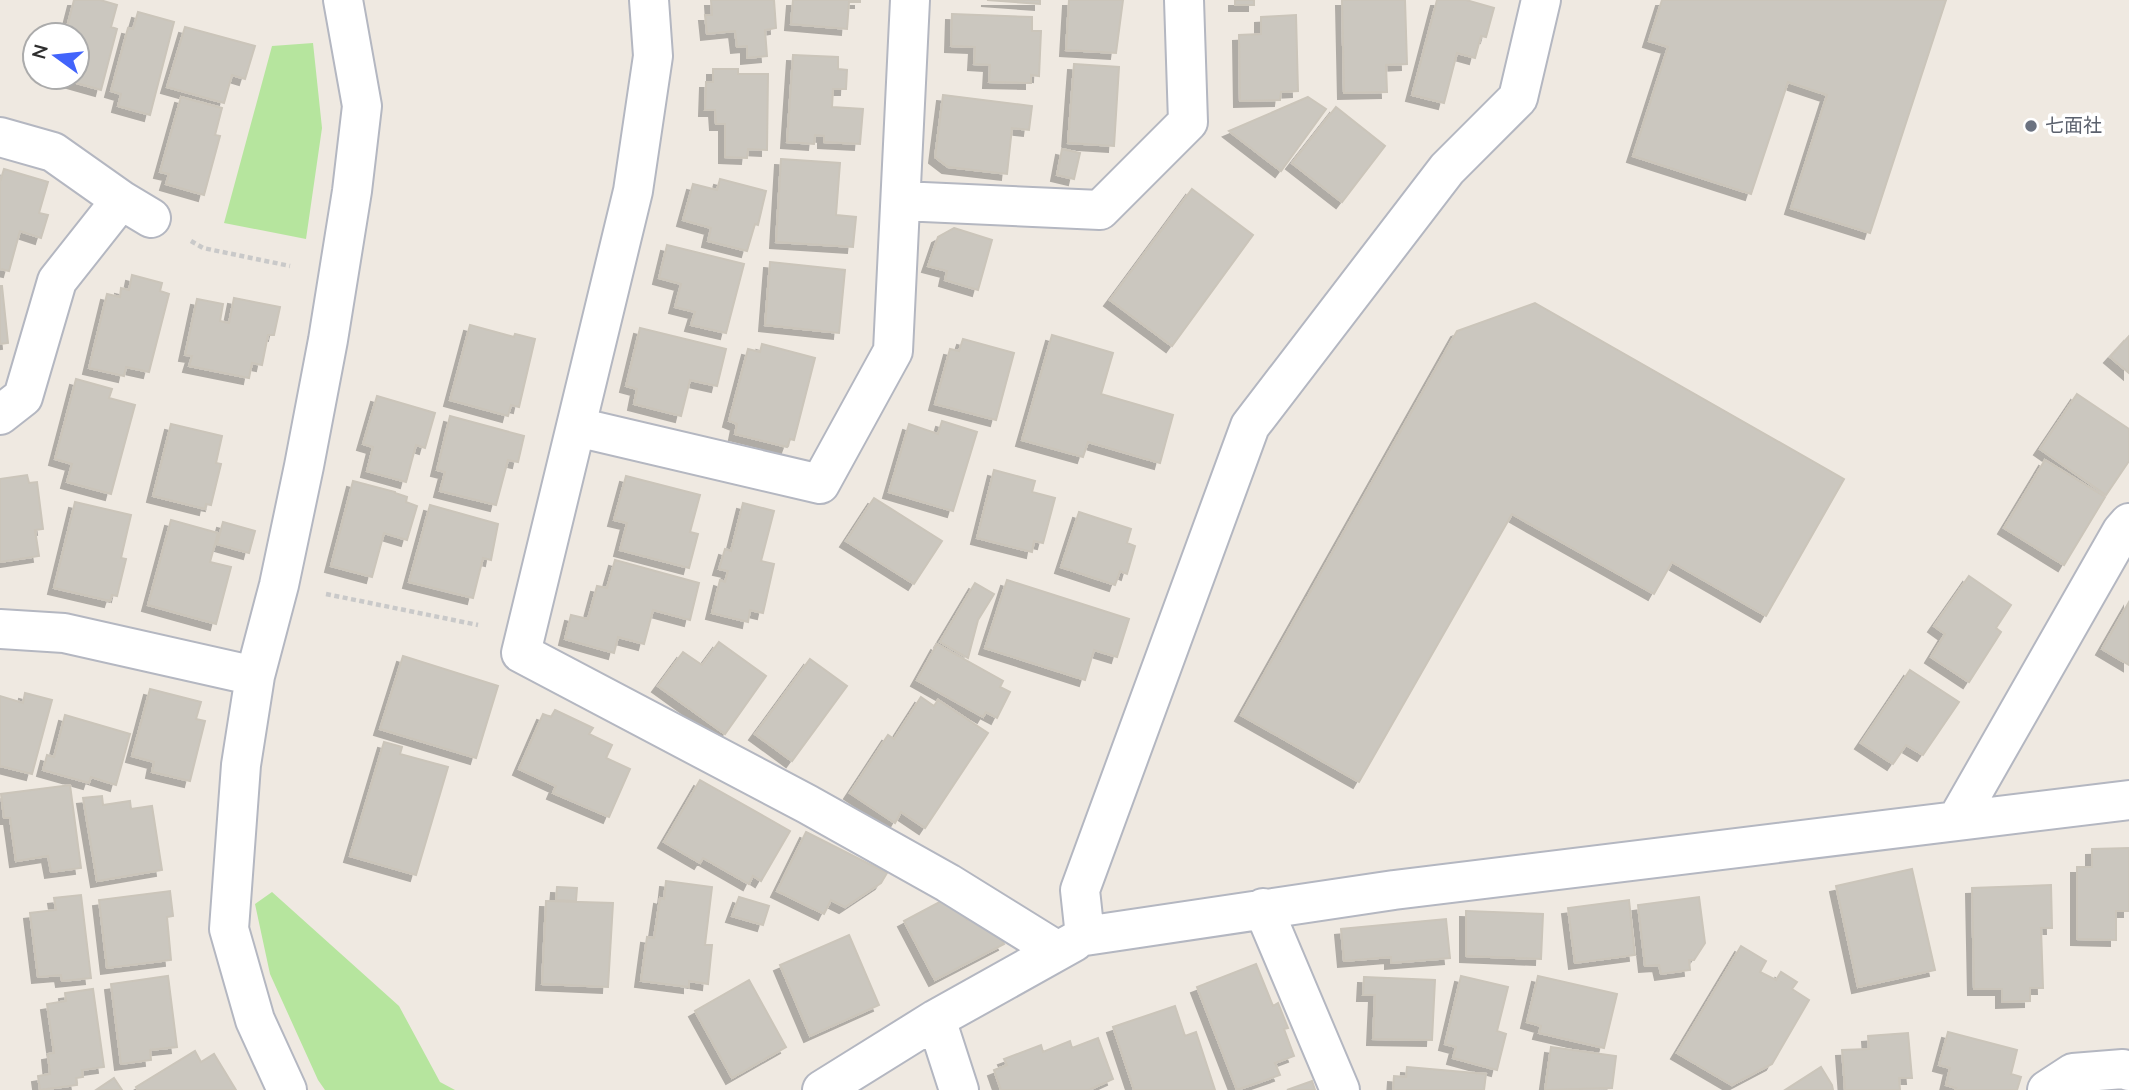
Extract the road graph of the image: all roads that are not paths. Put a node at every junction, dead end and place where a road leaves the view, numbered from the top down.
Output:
1 (343, 0) edge
2 (649, 0) edge
3 (910, 0) edge
4 (1184, 0) edge
5 (1541, 0) edge
6 (0, 137) edge
7 (901, 201) junction
8 (0, 415) edge
9 (577, 427) junction
10 (2129, 523) edge
11 (0, 629) edge
12 (255, 676) junction
13 (2129, 800) edge
14 (1957, 820) junction
15 (1263, 908) junction
16 (1070, 943) junction
17 (936, 1019) junction
18 (2129, 1070) edge
19 (286, 1090) edge
20 (822, 1090) edge
21 (959, 1090) edge
22 (1340, 1090) edge
23 (2048, 1090) edge

1 - 12 street
2 - 9 street
3 - 7 street
4 - 7 street
5 - 16 street
6 - 8 street
7 - 9 street
9 - 16 street
10 - 14 street
11 - 12 street
12 - 19 street
13 - 14 street
14 - 15 street
15 - 16 street
15 - 22 street
16 - 17 street
17 - 20 street
17 - 21 street
18 - 23 street

